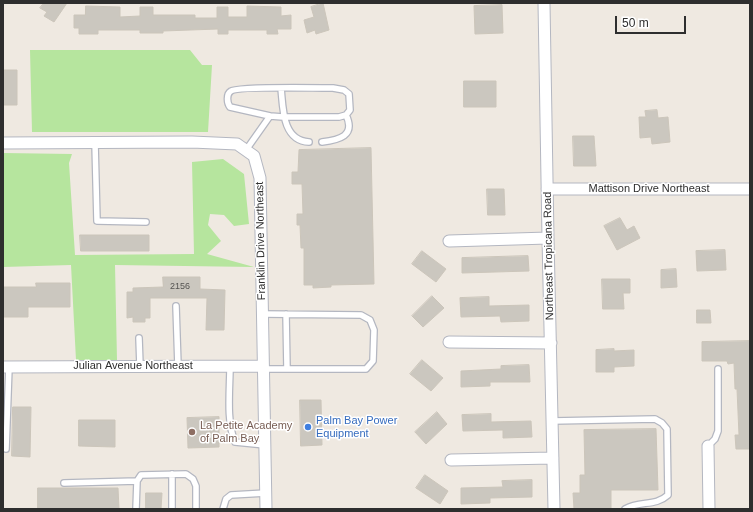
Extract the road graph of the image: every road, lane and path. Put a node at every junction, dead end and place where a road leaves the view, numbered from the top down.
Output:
1 (544, 3) edge
2 (281, 88) junction
3 (346, 115) junction
4 (270, 116) junction
5 (284, 117) junction
6 (308, 142) dead end
7 (322, 142) dead end
8 (3, 143) edge
9 (95, 143) junction
10 (246, 150) junction
11 (547, 189) junction
12 (750, 189) edge
13 (146, 222) dead end
14 (548, 238) junction
15 (449, 241) dead end
16 (176, 306) dead end
17 (262, 314) junction
18 (286, 314) junction
19 (139, 338) dead end
20 (449, 342) dead end
21 (550, 343) junction
22 (140, 366) junction
23 (178, 366) junction
24 (230, 366) junction
25 (6, 367) edge
26 (264, 367) junction
27 (287, 369) junction
28 (718, 369) dead end
29 (552, 421) junction
30 (265, 445) junction
31 (708, 446) joint
32 (6, 449) dead end
33 (553, 458) junction
34 (451, 460) dead end
35 (172, 474) junction
36 (137, 481) junction
37 (64, 483) dead end
38 (266, 493) junction
39 (136, 509) edge
40 (172, 509) edge
41 (196, 509) edge
42 (223, 509) edge
43 (266, 509) edge
44 (554, 509) edge
45 (625, 509) edge
46 (709, 509) edge

1 - 11 street, Northeast Tropicana Road
2 - 3 lane
2 - 4 lane
2 - 5 lane
3 - 5 lane
3 - 7 lane
4 - 5 lane
4 - 10 lane
5 - 6 lane
8 - 9 street
9 - 10 street
9 - 13 lane
10 - 17 street, Franklin Drive Northeast
11 - 12 street, Mattison Drive Northeast
11 - 14 street, Northeast Tropicana Road
14 - 15 street
14 - 21 street, Northeast Tropicana Road
16 - 23 lane
17 - 18 lane
17 - 26 street, Franklin Drive Northeast
18 - 27 lane
18 - 27 lane
19 - 22 lane
20 - 21 street
21 - 29 street, Northeast Tropicana Road
22 - 23 street, Julian Avenue Northeast
22 - 25 street, Julian Avenue Northeast
23 - 24 street, Julian Avenue Northeast
24 - 26 street, Julian Avenue Northeast
24 - 30 lane
25 - 32 lane
26 - 27 lane
26 - 30 street, Franklin Drive Northeast
28 - 31 lane
29 - 33 street, Northeast Tropicana Road
29 - 45 lane
30 - 38 street, Franklin Drive Northeast
31 - 46 street
33 - 34 street
33 - 44 street, Northeast Tropicana Road
35 - 36 lane
35 - 40 lane
35 - 41 lane
36 - 37 lane
36 - 39 lane
38 - 42 lane
38 - 43 street, Franklin Drive Northeast

